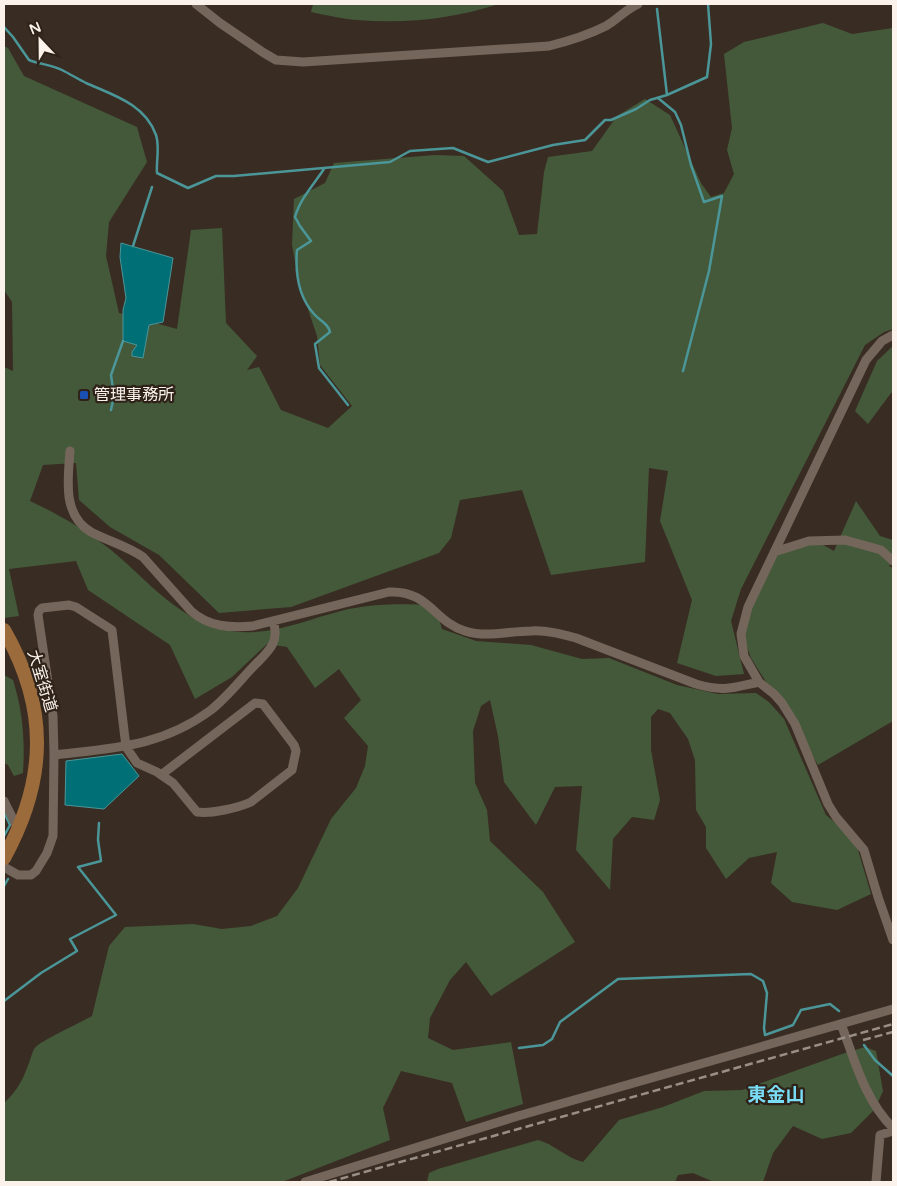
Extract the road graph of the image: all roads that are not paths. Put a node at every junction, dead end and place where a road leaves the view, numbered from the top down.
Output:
1 (196, 4) edge
2 (638, 4) edge
3 (893, 335) edge
4 (70, 451) dead end
5 (774, 552) junction
6 (893, 561) edge
7 (273, 621) junction
8 (4, 630) edge
9 (759, 682) junction
10 (126, 747) junction
11 (54, 755) junction
12 (161, 775) junction
13 (4, 801) edge
14 (18, 829) junction
15 (4, 858) edge
16 (4, 867) edge
17 (893, 940) edge
18 (893, 1009) edge
19 (841, 1024) junction
20 (893, 1129) edge
21 (305, 1182) edge
22 (876, 1182) edge

1 - 2 street
3 - 5 street
4 - 7 street
5 - 6 street
5 - 9 street
7 - 9 street
7 - 10 street
8 - 14 main road, 大室街道
9 - 17 street
10 - 11 street
10 - 11 street
10 - 12 street
11 - 16 street
12 - 12 street
13 - 14 street
14 - 15 main road, 大室街道
18 - 19 street
19 - 20 street
19 - 21 street
20 - 22 street

